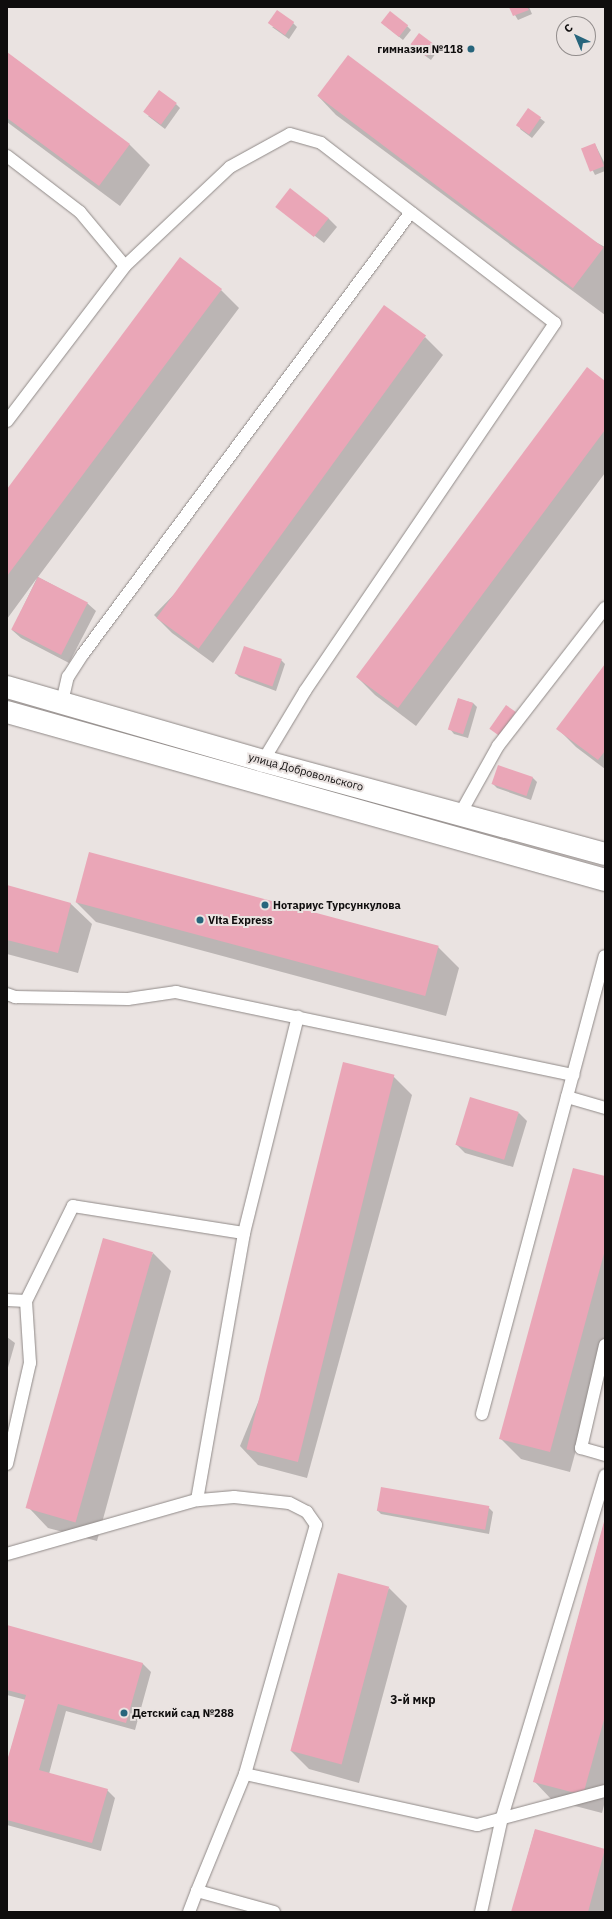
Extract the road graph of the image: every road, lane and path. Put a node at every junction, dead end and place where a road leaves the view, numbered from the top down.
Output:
1 (7, 156) edge
2 (412, 212) junction
3 (126, 266) junction
4 (7, 421) edge
5 (605, 608) edge
6 (7, 687) edge
7 (62, 702) junction
8 (7, 712) edge
9 (263, 761) junction
10 (460, 814) junction
11 (605, 854) edge
12 (605, 880) edge
13 (605, 956) edge
14 (7, 994) edge
15 (298, 1018) junction
16 (573, 1075) junction
17 (567, 1097) junction
18 (605, 1108) edge
19 (244, 1233) junction
20 (7, 1300) edge
21 (26, 1301) junction
22 (605, 1345) edge
23 (482, 1414) dead end
24 (605, 1456) edge
25 (7, 1464) edge
26 (605, 1475) edge
27 (197, 1500) junction
28 (7, 1554) edge
29 (245, 1774) junction
30 (605, 1791) edge
31 (502, 1818) junction
32 (197, 1891) junction
33 (188, 1912) edge
34 (274, 1912) edge
35 (481, 1912) edge

1 - 3 lane
2 - 3 lane
2 - 7 lane
2 - 9 lane
3 - 4 lane
5 - 10 lane
6 - 7 main road, улица Добровольского
7 - 9 main road, улица Добровольского
8 - 12 main road, улица Добровольского
9 - 10 main road, улица Добровольского
10 - 11 main road, улица Добровольского
13 - 16 lane
14 - 15 lane
15 - 16 lane
15 - 19 lane
16 - 17 lane
17 - 18 lane
17 - 23 lane
19 - 21 lane
19 - 27 lane
20 - 21 lane
21 - 25 lane
22 - 24 lane
26 - 31 lane
27 - 28 lane
27 - 29 lane
29 - 31 lane
29 - 32 lane
30 - 31 lane
31 - 35 lane
32 - 33 lane
32 - 34 lane

